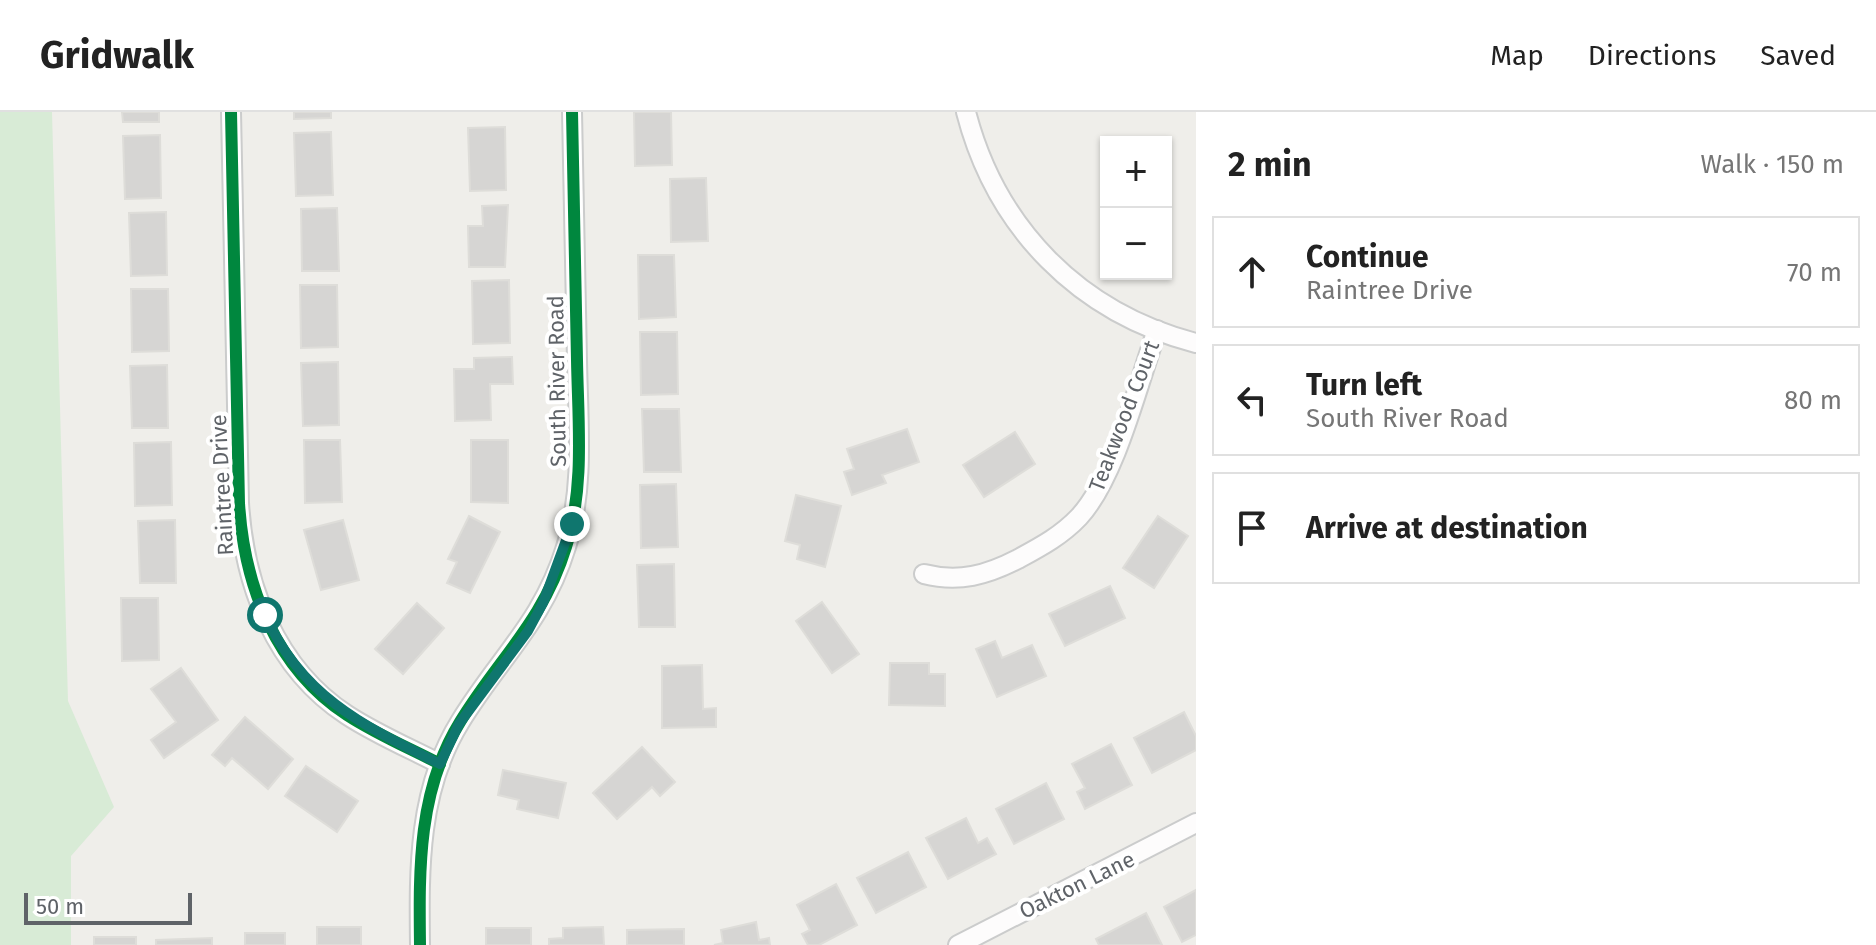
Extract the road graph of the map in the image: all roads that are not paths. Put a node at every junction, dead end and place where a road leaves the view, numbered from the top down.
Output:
1 (231, 112) edge
2 (572, 112) edge
3 (966, 112) edge
4 (1157, 330) junction
5 (1196, 343) edge
6 (924, 574) dead end
7 (440, 764) junction
8 (1196, 823) edge
9 (420, 945) edge
10 (958, 945) edge

1 - 7 street, Raintree Drive
2 - 7 street, South River Road
3 - 4 street
4 - 5 street
4 - 6 street, Teakwood Court
7 - 9 street, South River Road
8 - 10 street, Oakton Lane

